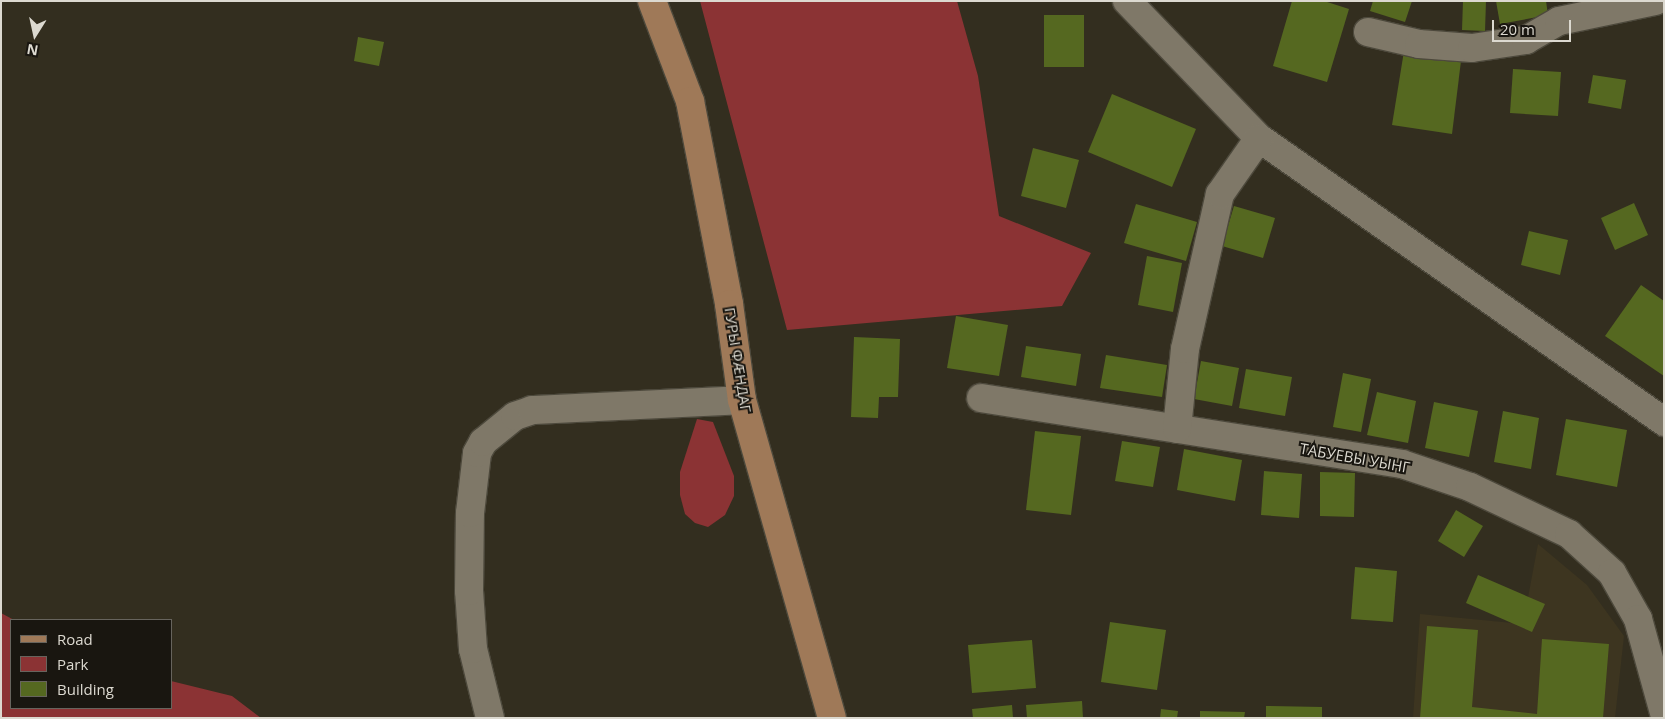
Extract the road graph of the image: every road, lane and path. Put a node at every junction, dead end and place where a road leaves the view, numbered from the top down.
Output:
1 (652, 1) edge
2 (1128, 1) edge
3 (1655, 1) edge
4 (1368, 32) dead end
5 (1258, 138) junction
6 (981, 398) dead end
7 (742, 400) junction
8 (1664, 422) edge
9 (1177, 429) junction
10 (1662, 715) edge
11 (490, 718) edge
12 (832, 718) edge

1 - 7 main road, ГУРЫ ФӔНДАГ
2 - 5 street
3 - 4 street
5 - 8 street
5 - 9 street
6 - 9 street, ТАБУЕВЫ УЫНГ
7 - 11 street
7 - 12 main road, ГУРЫ ФӔНДАГ
9 - 10 street, ТАБУЕВЫ УЫНГ

